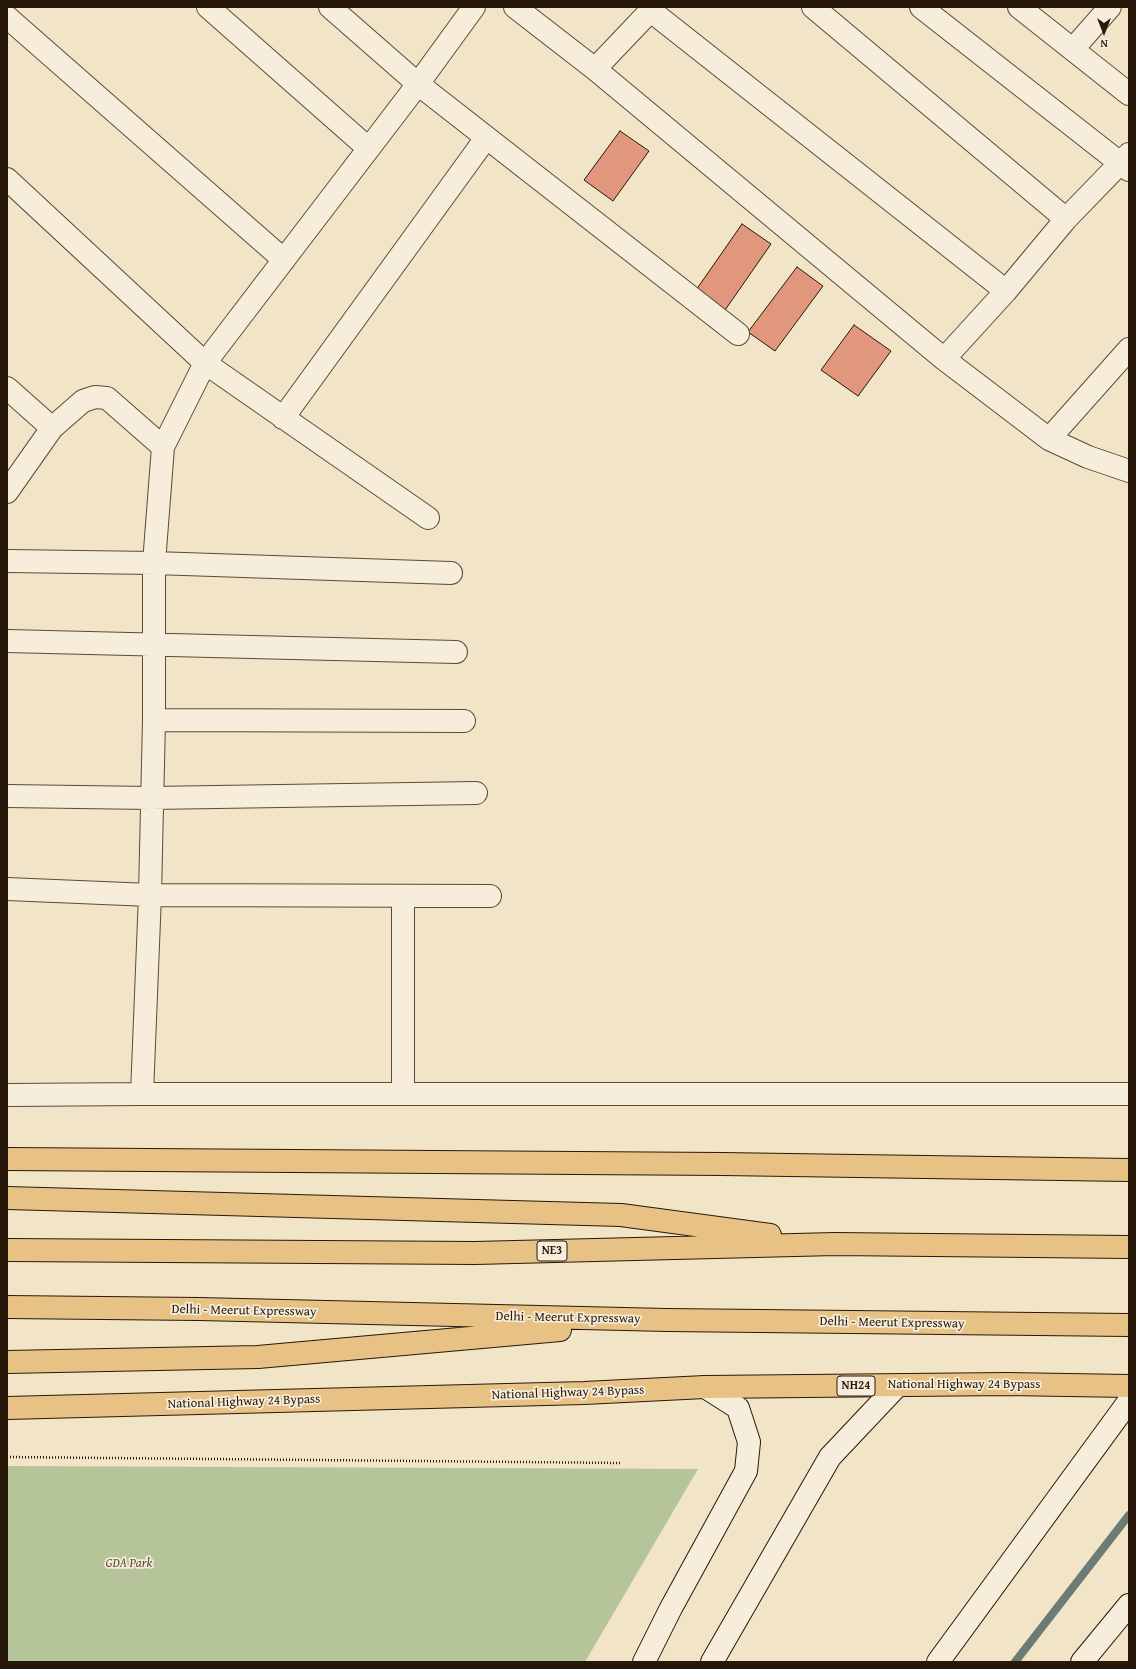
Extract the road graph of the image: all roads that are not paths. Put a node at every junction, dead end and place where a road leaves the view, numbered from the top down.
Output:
1 (208, 7) edge
2 (330, 7) edge
3 (474, 7) edge
4 (515, 7) edge
5 (812, 7) edge
6 (921, 7) edge
7 (1019, 7) edge
8 (1110, 7) edge
9 (653, 9) edge
10 (7, 17) edge
11 (1073, 49) junction
12 (595, 69) junction
13 (418, 84) junction
14 (1129, 94) edge
15 (486, 138) junction
16 (368, 148) junction
17 (1126, 162) edge
18 (7, 179) edge
19 (1066, 219) junction
20 (284, 260) junction
21 (1006, 291) junction
22 (738, 334) dead end
23 (1129, 349) edge
24 (944, 359) junction
25 (205, 362) junction
26 (7, 388) edge
27 (283, 418) junction
28 (52, 428) junction
29 (1049, 439) junction
30 (163, 448) junction
31 (1129, 471) edge
32 (8, 488) edge
33 (428, 518) dead end
34 (7, 561) edge
35 (154, 563) junction
36 (451, 573) dead end
37 (7, 641) edge
38 (153, 645) junction
39 (456, 652) dead end
40 (154, 720) junction
41 (464, 721) dead end
42 (476, 793) dead end
43 (7, 796) edge
44 (151, 798) junction
45 (7, 889) edge
46 (150, 895) junction
47 (403, 896) junction
48 (490, 896) dead end
49 (142, 1094) junction
50 (403, 1094) junction
51 (1129, 1094) edge
52 (7, 1095) edge
53 (7, 1159) edge
54 (1129, 1170) edge
55 (7, 1198) edge
56 (835, 1244) junction
57 (1129, 1247) edge
58 (7, 1250) edge
59 (7, 1307) edge
60 (667, 1320) junction
61 (1129, 1325) edge
62 (7, 1362) edge
63 (897, 1386) junction
64 (1129, 1386) edge
65 (705, 1387) junction
66 (1129, 1402) edge
67 (7, 1408) edge
68 (1129, 1605) edge
69 (644, 1662) edge
70 (712, 1662) edge
71 (938, 1662) edge
72 (1082, 1662) edge

1 - 16 street
2 - 13 street
3 - 13 street
4 - 12 street
5 - 19 street
6 - 17 street
7 - 11 street
8 - 11 street
9 - 12 street
9 - 21 street
10 - 20 street
11 - 14 street
12 - 24 street
13 - 15 street
13 - 16 street
15 - 22 street
15 - 27 street
16 - 20 street
17 - 19 street
18 - 25 street
19 - 21 street
20 - 25 street
21 - 24 street
23 - 29 street
24 - 29 street
25 - 27 street
25 - 30 street
26 - 28 street
27 - 33 street
28 - 30 street
28 - 32 street
29 - 31 street
30 - 35 street
34 - 35 street
35 - 36 street
35 - 38 street
37 - 38 street
38 - 39 street
38 - 40 street
40 - 41 street
40 - 44 street
42 - 44 street
43 - 44 street
44 - 46 street
45 - 46 street
46 - 47 street
46 - 49 street
47 - 48 street
47 - 50 street
49 - 50 street
49 - 52 street
50 - 51 street
53 - 54 highway
55 - 56 highway
56 - 57 highway, NE3
56 - 58 highway, NE3
59 - 60 highway, Delhi - Meerut Expressway
60 - 61 highway, Delhi - Meerut Expressway
60 - 62 highway
63 - 64 highway, National Highway 24 Bypass / NH24
63 - 65 highway, National Highway 24 Bypass / NH24
63 - 70 street
65 - 67 highway, National Highway 24 Bypass
65 - 69 street
66 - 71 street
68 - 72 street

